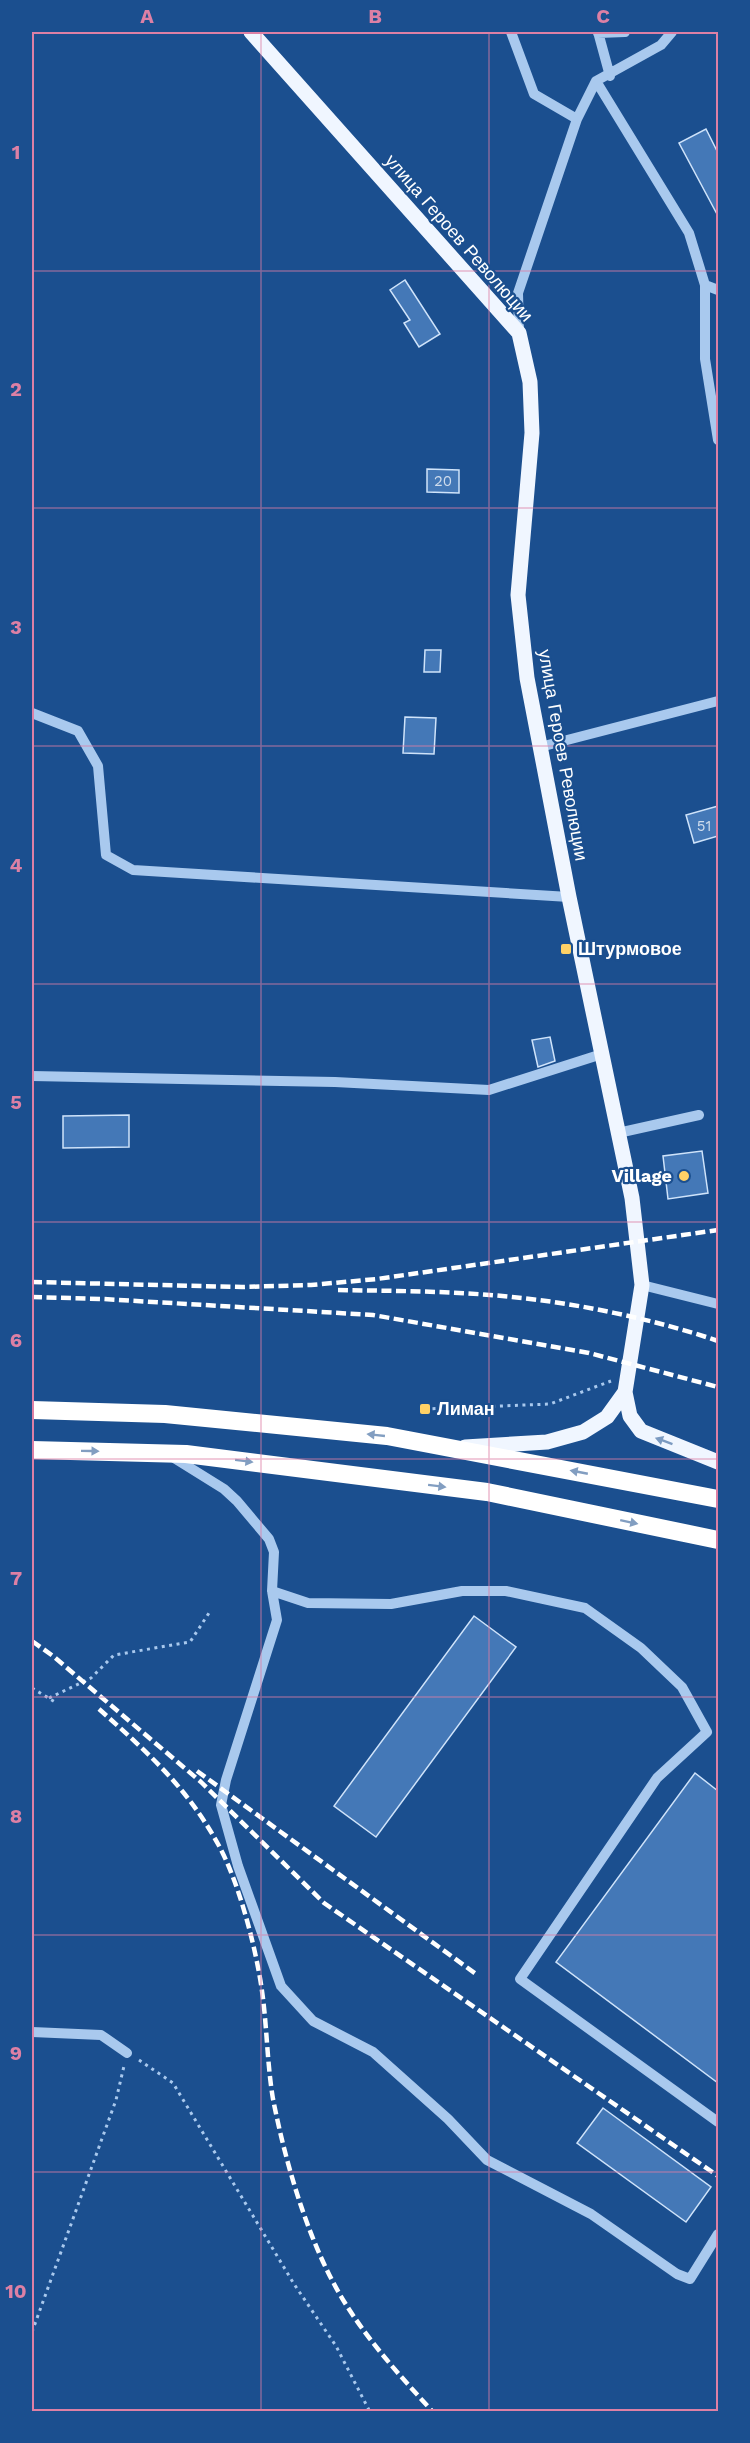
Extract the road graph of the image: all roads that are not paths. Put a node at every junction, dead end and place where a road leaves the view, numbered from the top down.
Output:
1 (251, 32) edge
2 (511, 32) edge
3 (598, 32) edge
4 (625, 32) edge
5 (672, 32) edge
6 (609, 76) junction
7 (596, 81) junction
8 (577, 119) junction
9 (705, 285) junction
10 (718, 290) edge
11 (519, 333) junction
12 (718, 440) edge
13 (718, 701) edge
14 (32, 713) edge
15 (540, 747) junction
16 (569, 897) junction
17 (602, 1054) junction
18 (32, 1076) edge
19 (699, 1115) dead end
20 (618, 1133) junction
21 (642, 1285) junction
22 (717, 1302) edge
23 (625, 1392) junction
24 (32, 1410) edge
25 (455, 1447) junction
26 (32, 1450) edge
27 (167, 1453) junction
28 (718, 1462) edge
29 (718, 1499) edge
30 (718, 1540) edge
31 (272, 1591) junction
32 (713, 1732) edge
33 (32, 2032) edge
34 (127, 2053) road end
35 (718, 2122) edge
36 (718, 2234) edge

1 - 11 main road, улица Героев Революции
2 - 8 street
3 - 4 street
3 - 6 street
5 - 6 street
6 - 7 street
7 - 8 street
7 - 9 street
8 - 11 street
9 - 10 street
9 - 12 street
11 - 15 main road, улица Героев Революции
13 - 15 street
14 - 16 street
15 - 16 main road, улица Героев Революции
16 - 17 main road, улица Героев Революции
17 - 18 street
17 - 20 main road, улица Героев Революции
19 - 20 street
20 - 21 main road, улица Героев Революции
21 - 22 street
21 - 23 main road, улица Героев Революции
23 - 25 main road, улица Героев Революции
28 -> 23 main road
25 -> 24 highway
29 -> 25 highway
26 -> 27 highway
27 -> 30 highway
27 - 31 street
31 - 32 street
31 - 36 street
32 - 35 street
33 - 34 street

